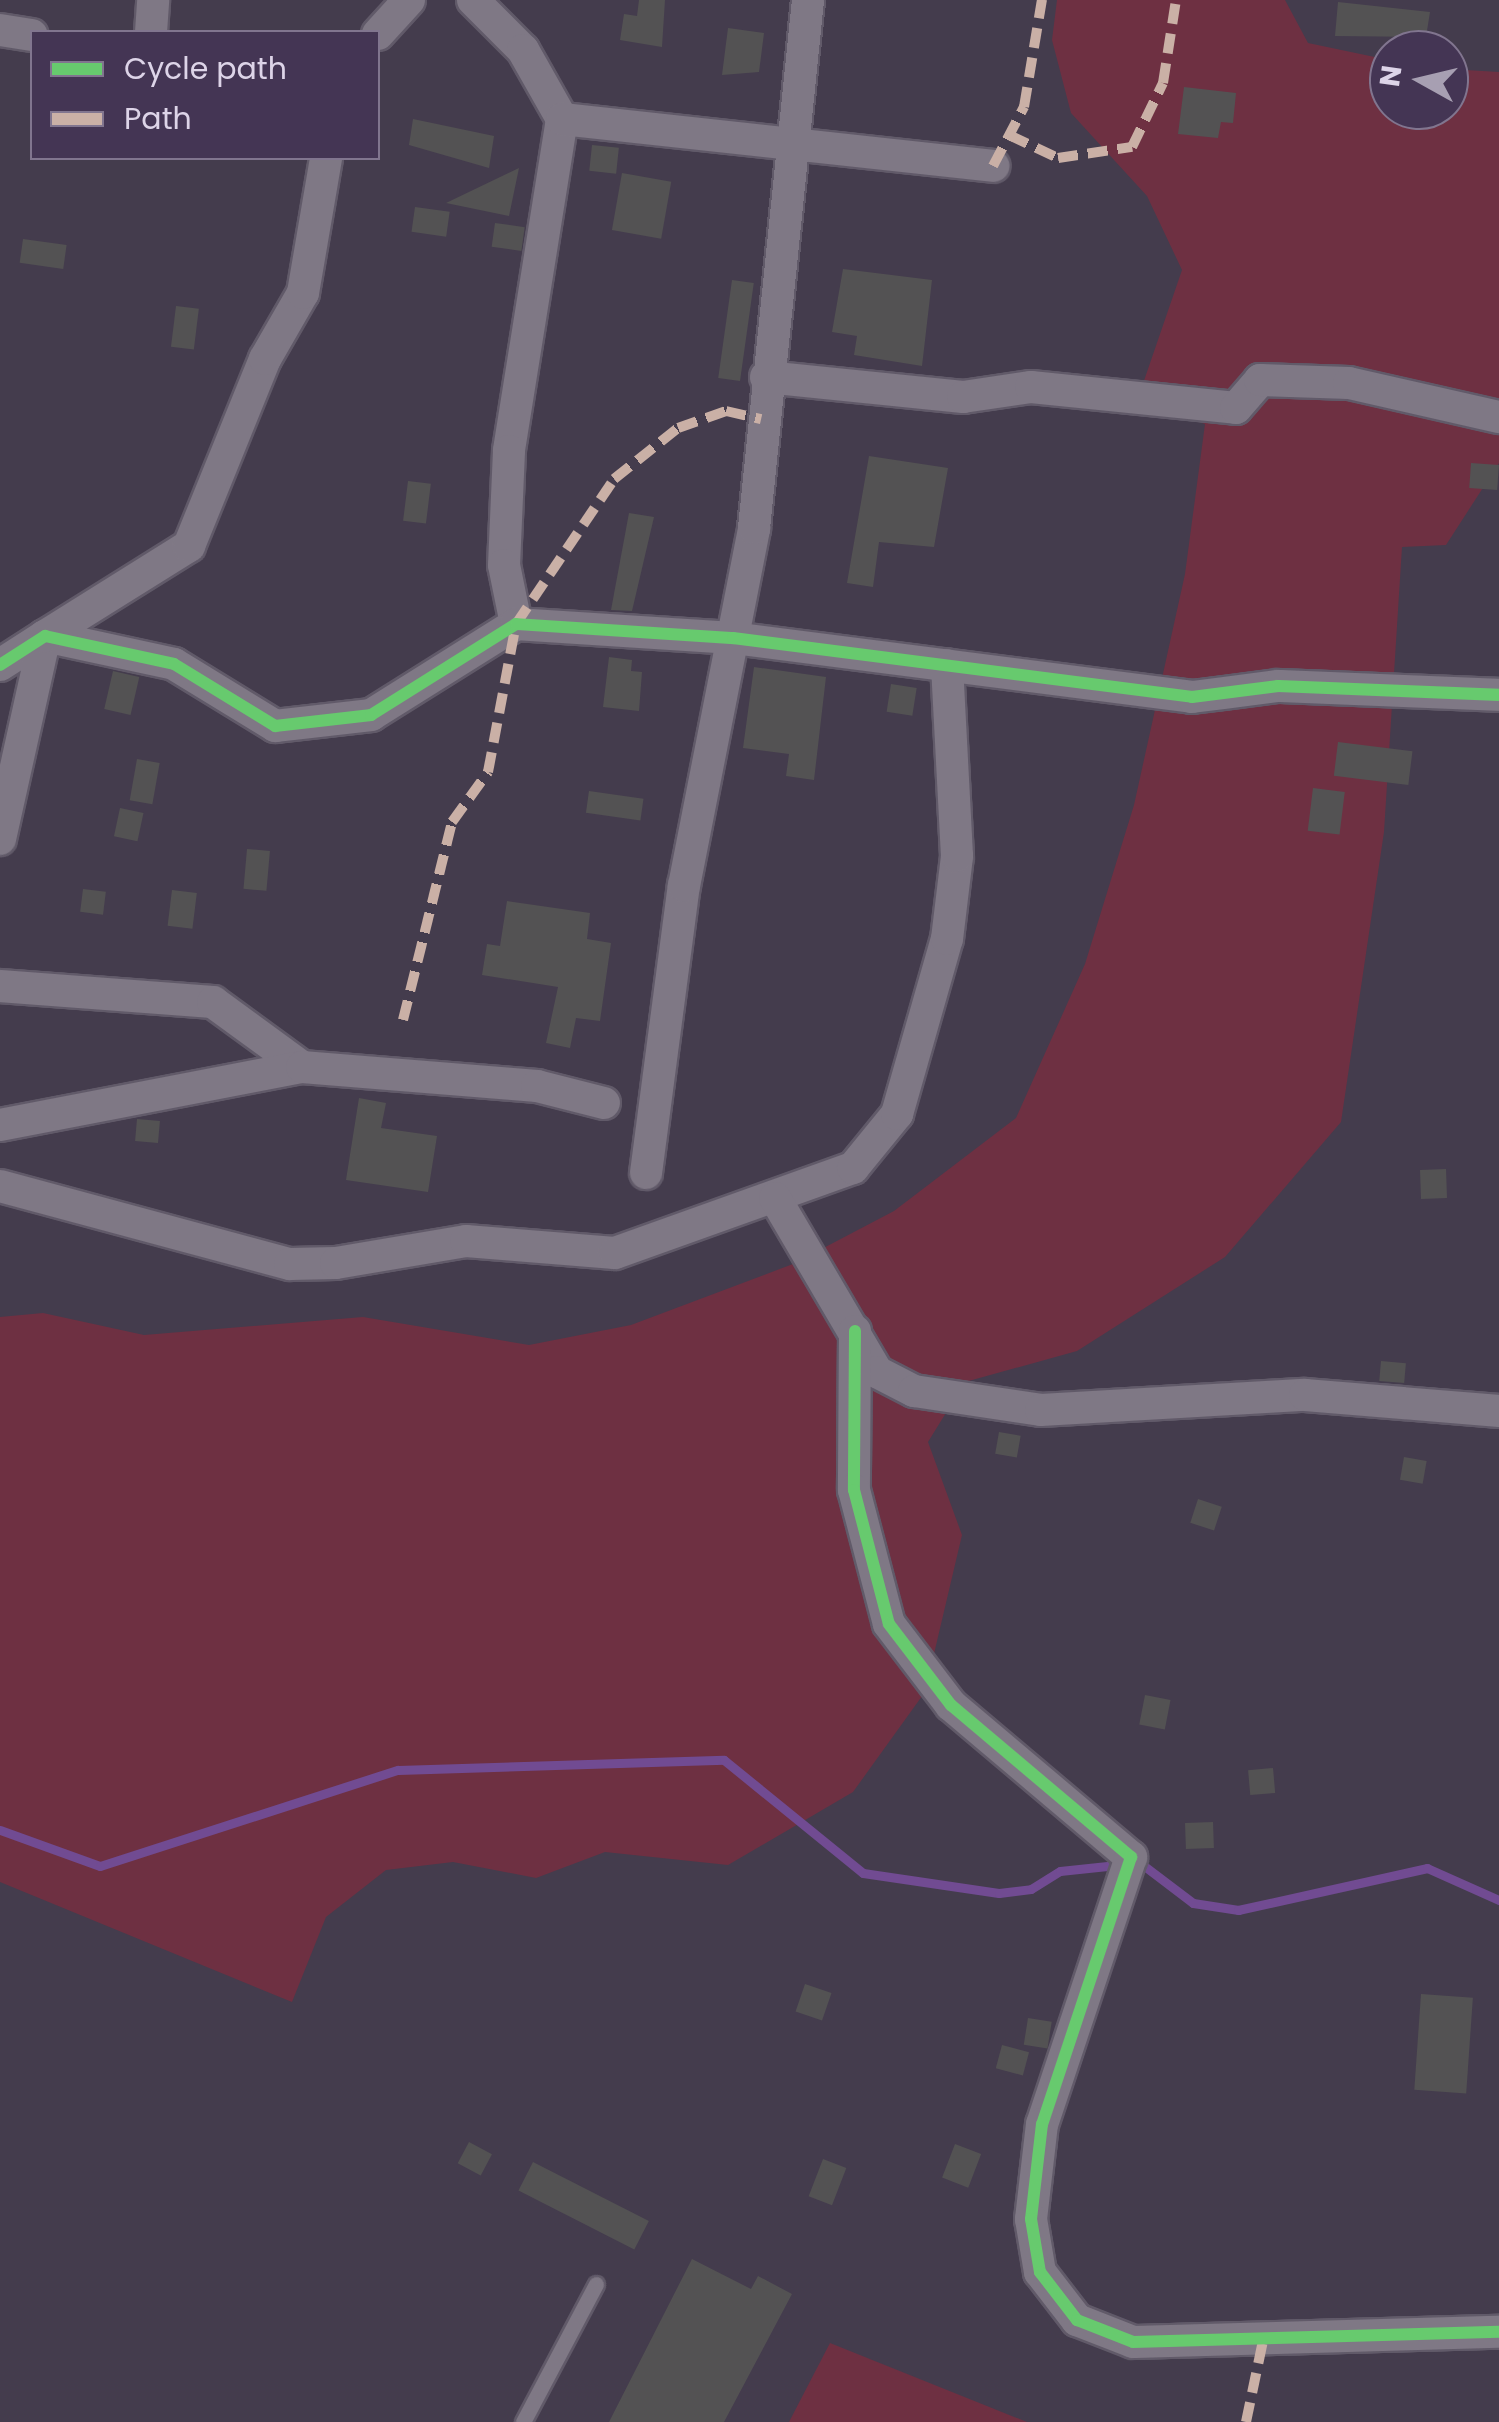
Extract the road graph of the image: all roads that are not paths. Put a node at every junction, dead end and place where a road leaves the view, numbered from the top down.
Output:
1 (153, 0) edge
2 (409, 0) edge
3 (473, 0) edge
4 (808, 0) edge
5 (0, 30) edge
6 (152, 30) edge
7 (380, 32) edge
8 (30, 34) edge
9 (562, 119) junction
10 (326, 160) edge
11 (993, 166) dead end
12 (766, 377) junction
13 (1499, 418) edge
14 (516, 624) junction
15 (45, 636) junction
16 (734, 638) junction
17 (0, 664) edge
18 (947, 665) junction
19 (1499, 695) edge
20 (0, 839) edge
21 (0, 986) edge
22 (302, 1067) junction
23 (604, 1103) dead end
24 (0, 1125) edge
25 (646, 1173) dead end
26 (0, 1186) edge
27 (774, 1198) junction
28 (855, 1331) junction
29 (1499, 1410) edge
30 (596, 2284) dead end
31 (1499, 2332) edge
32 (524, 2422) edge

1 - 6 street
2 - 7 street
3 - 9 street
4 - 12 street
5 - 8 street
9 - 11 street
9 - 14 street
10 - 15 street
12 - 13 street
12 - 16 street
14 - 15 street
14 - 16 street
15 - 17 street
15 - 20 street
16 - 18 street
16 - 25 street
18 - 19 street
18 - 27 street
21 - 22 street
22 - 23 street
22 - 24 street
26 - 27 street
27 - 28 street
28 - 29 street
28 - 31 street
30 - 32 lane

